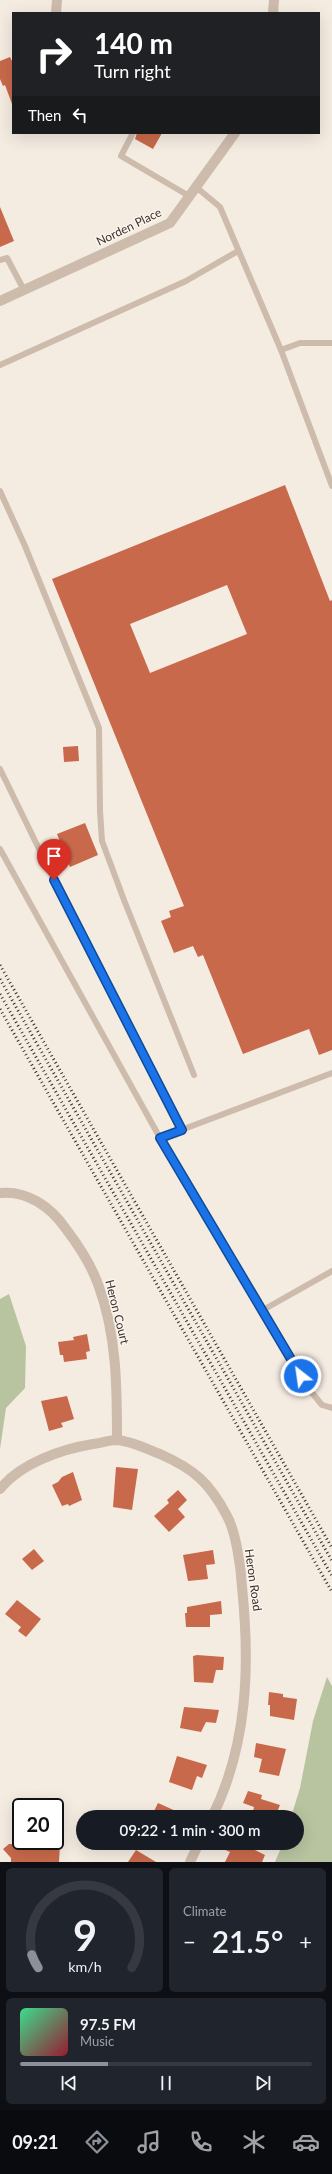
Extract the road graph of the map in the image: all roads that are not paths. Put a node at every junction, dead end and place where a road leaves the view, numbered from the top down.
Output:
1 (57, 0) edge
2 (274, 0) edge
3 (56, 12) edge
4 (273, 12) edge
5 (132, 134) edge
6 (234, 134) edge
7 (196, 187) junction
8 (189, 196) junction
9 (238, 251) junction
10 (0, 260) edge
11 (24, 290) junction
12 (0, 301) edge
13 (332, 343) edge
14 (281, 350) junction
15 (0, 365) edge
16 (332, 486) edge
17 (0, 491) edge
18 (7, 506) junction
19 (0, 509) edge
20 (0, 769) edge
21 (0, 849) edge
22 (332, 1073) edge
23 (194, 1075) dead end
24 (182, 1130) junction
25 (160, 1138) junction
26 (0, 1193) edge
27 (332, 1271) edge
28 (263, 1310) junction
29 (332, 1408) edge
30 (117, 1440) junction
31 (0, 1489) edge
32 (215, 1810) edge
33 (196, 1850) edge
34 (190, 1862) edge

1 - 3 street
2 - 4 street
5 - 8 lane
6 - 7 street, Norden Place
7 - 8 street, Norden Place
7 - 9 lane
8 - 11 street, Norden Place
9 - 14 lane
9 - 15 lane
10 - 11 lane
11 - 12 street, Norden Place
13 - 14 lane
14 - 16 lane
17 - 18 lane
18 - 19 lane
18 - 23 lane
20 - 24 lane
21 - 25 lane
22 - 24 lane
24 - 25 lane
25 - 28 lane
26 - 30 street, Heron Court
27 - 28 lane
28 - 29 lane
30 - 31 street, Heron Road
30 - 32 street, Heron Road
33 - 34 street

